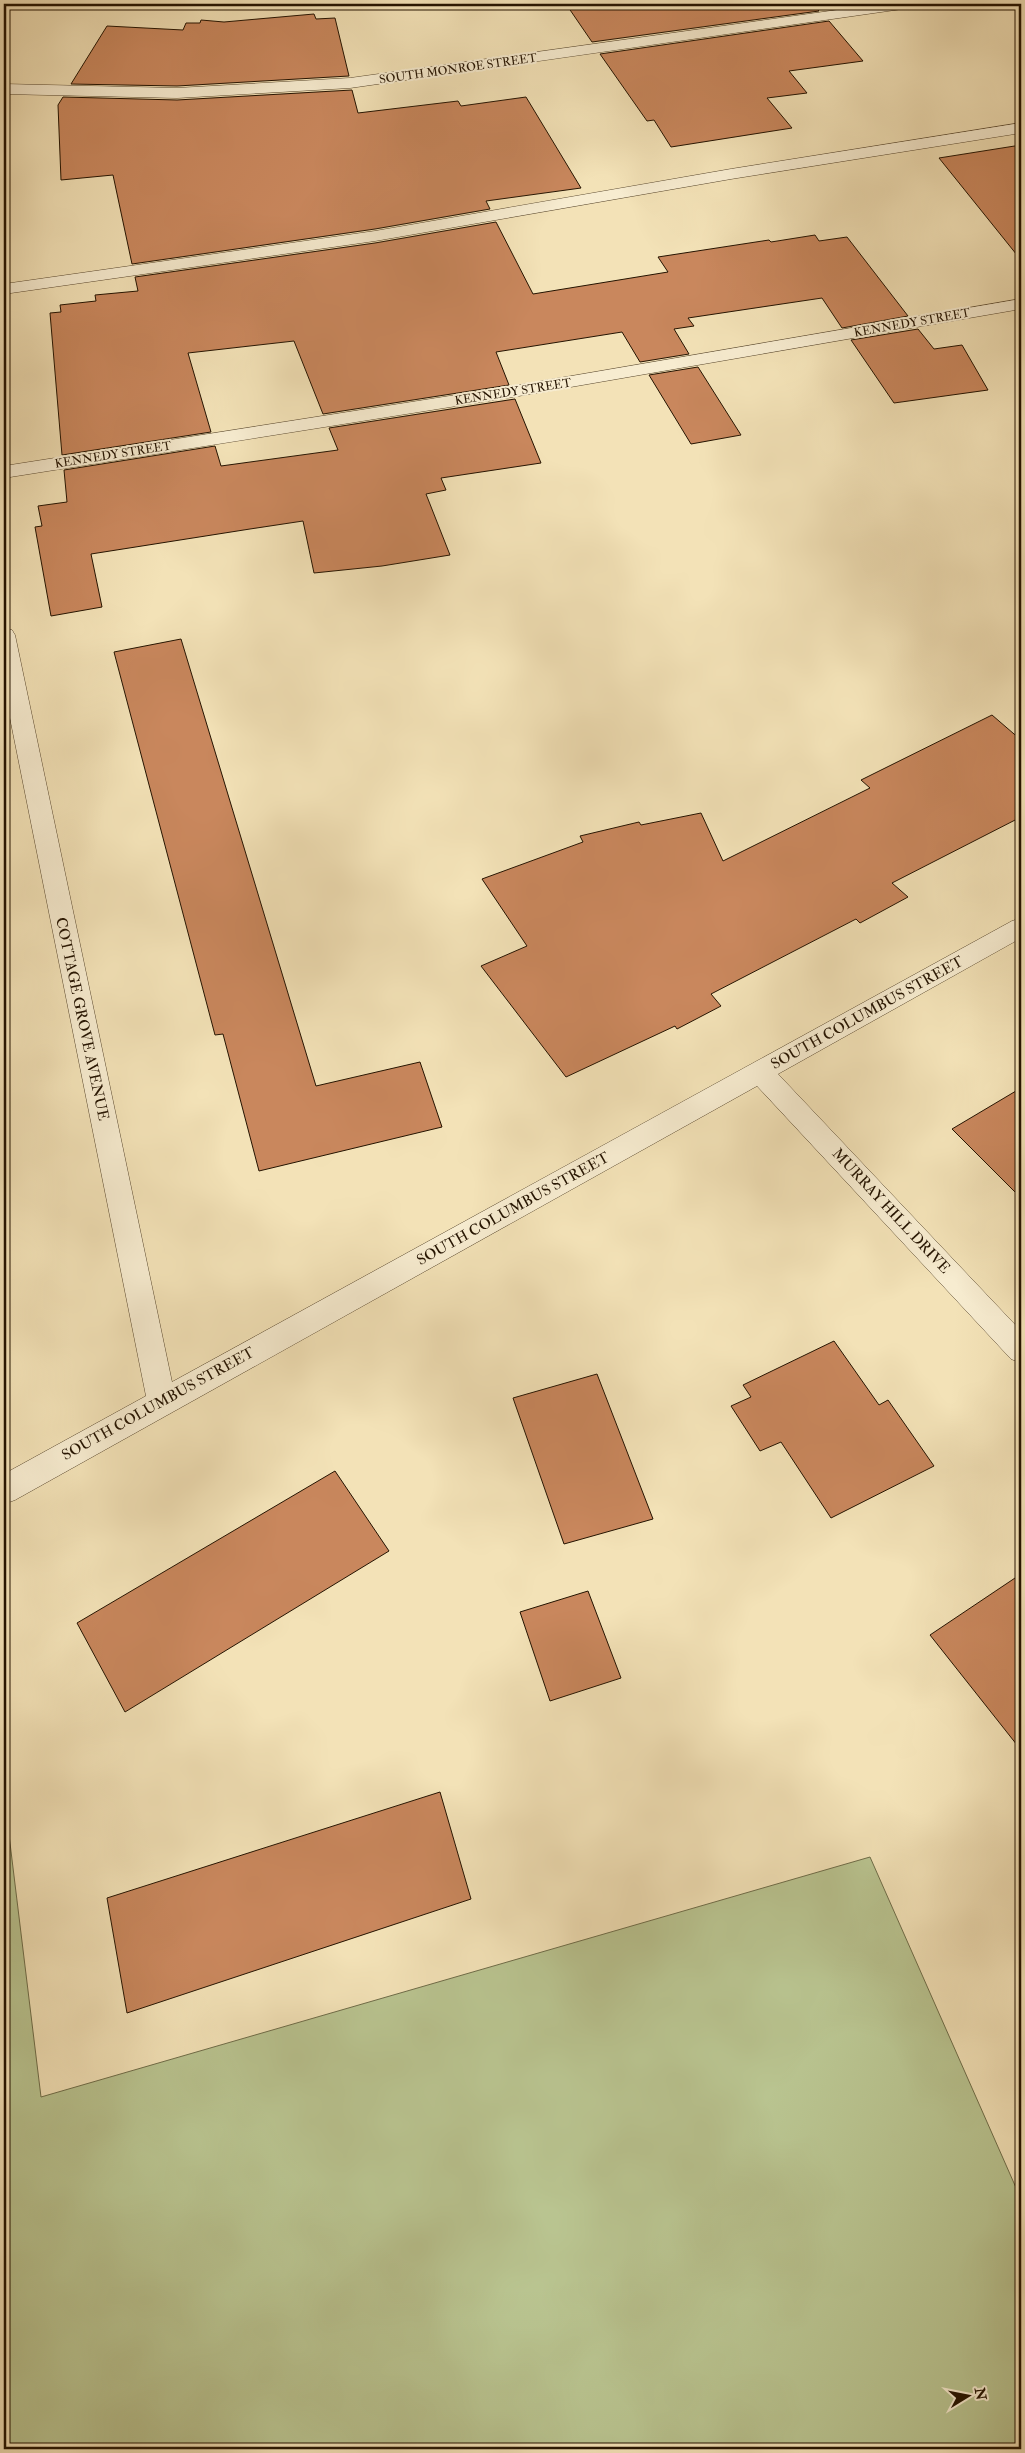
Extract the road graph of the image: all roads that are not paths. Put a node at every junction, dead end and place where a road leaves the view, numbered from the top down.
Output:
1 (909, 4) edge
2 (4, 89) edge
3 (1021, 128) edge
4 (4, 289) edge
5 (1021, 304) edge
6 (4, 472) edge
7 (4, 635) edge
8 (1021, 927) edge
9 (760, 1072) junction
10 (1021, 1350) edge
11 (162, 1402) junction
12 (4, 1490) edge

1 - 2 street, SOUTH MONROE STREET
3 - 4 street
5 - 6 street, KENNEDY STREET
7 - 11 street, COTTAGE GROVE AVENUE
8 - 9 street, SOUTH COLUMBUS STREET
9 - 10 street, MURRAY HILL DRIVE
9 - 11 street, SOUTH COLUMBUS STREET
11 - 12 street, SOUTH COLUMBUS STREET

